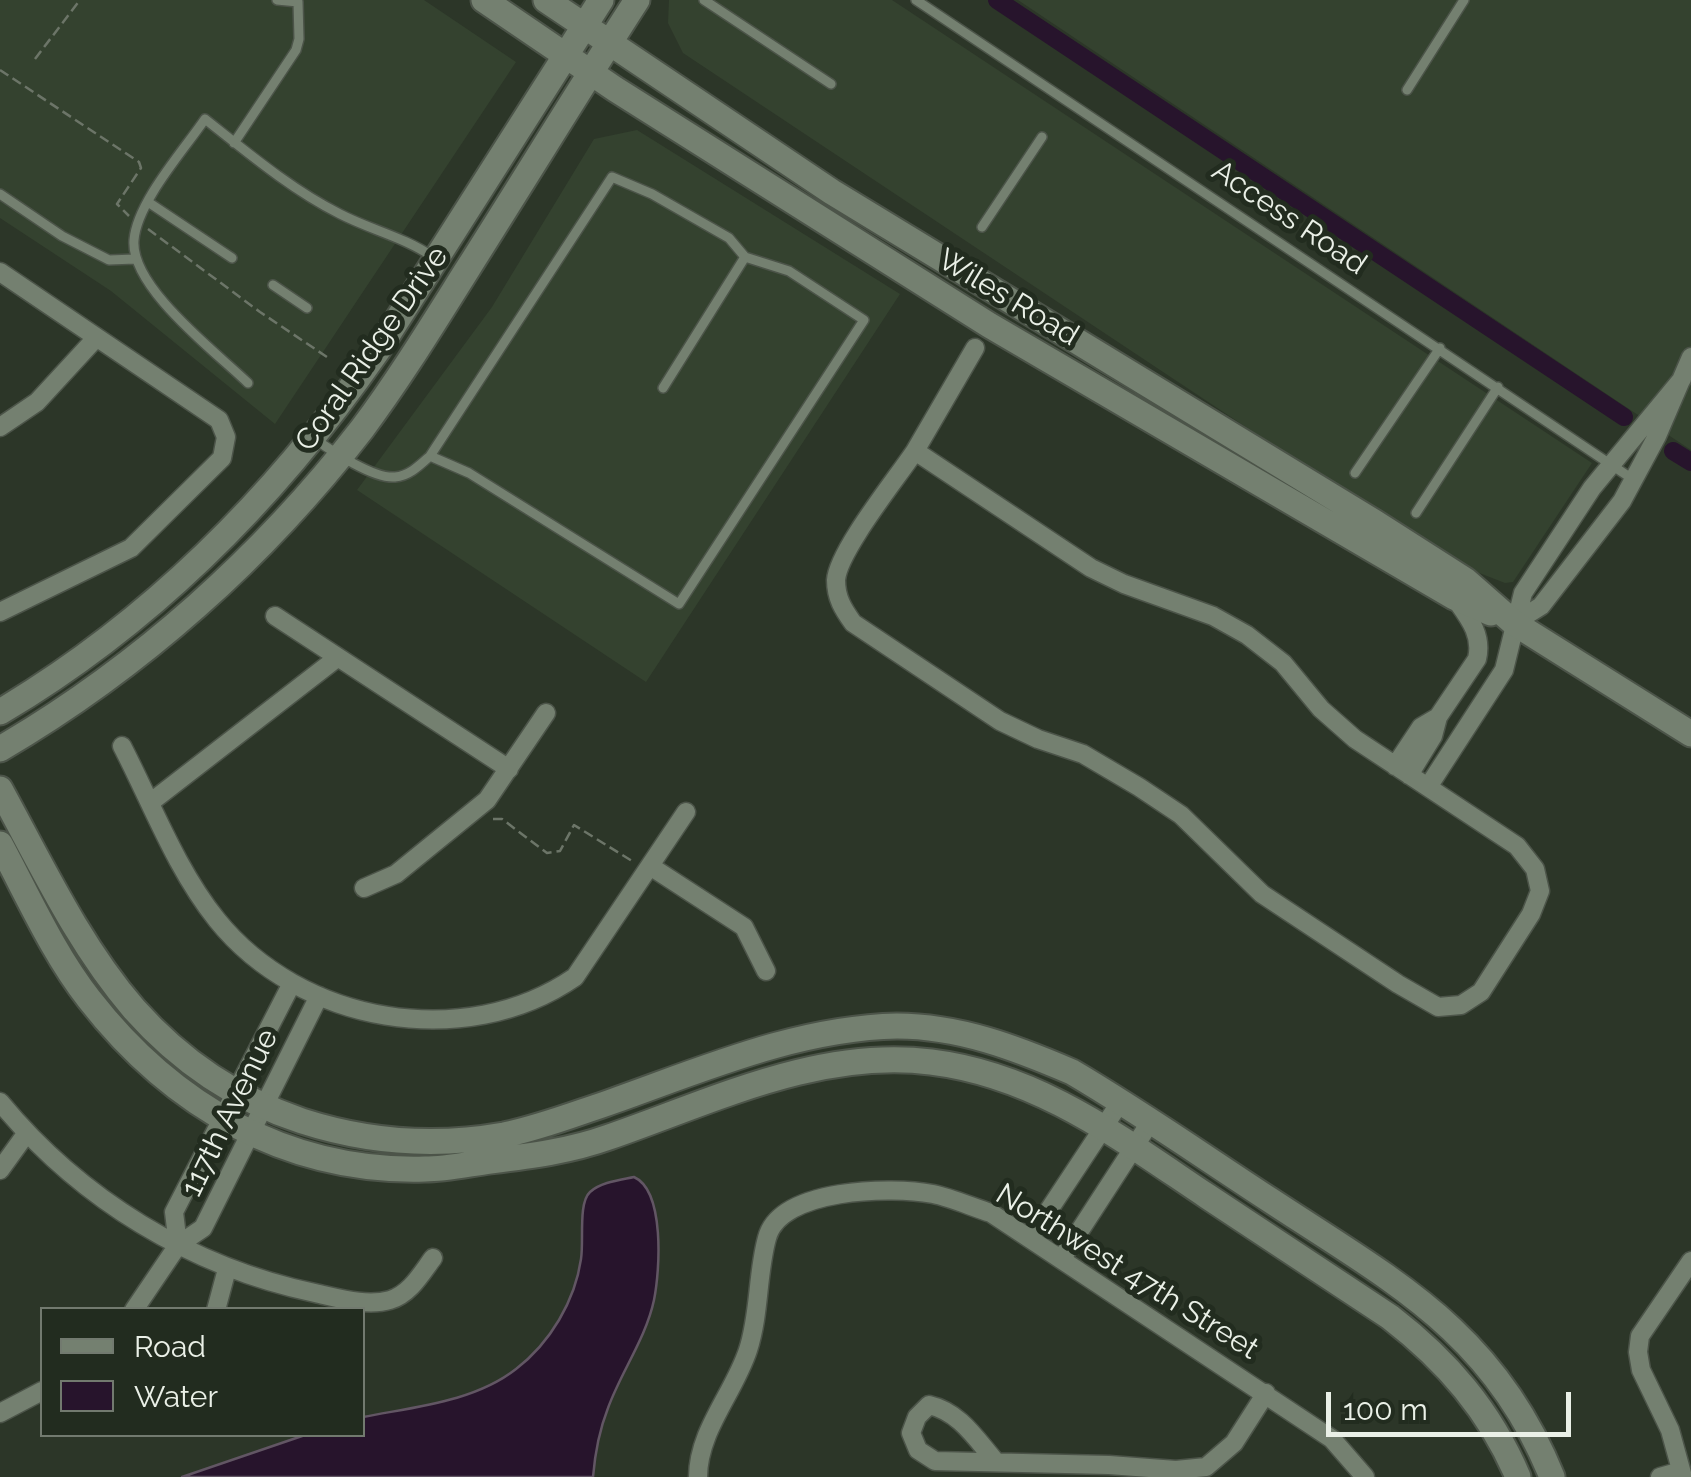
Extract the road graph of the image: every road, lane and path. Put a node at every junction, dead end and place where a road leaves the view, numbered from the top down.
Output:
1 (80, 0) edge
2 (277, 0) edge
3 (484, 0) edge
4 (546, 0) edge
5 (600, 0) edge
6 (637, 0) edge
7 (916, 0) edge
8 (1464, 0) edge
9 (704, 1) edge
10 (584, 26) junction
11 (610, 43) junction
12 (565, 55) junction
13 (35, 60) dead end
14 (592, 73) junction
15 (831, 84) dead end
16 (1407, 90) dead end
17 (1042, 137) dead end
18 (234, 143) junction
19 (0, 194) edge
20 (148, 202) junction
21 (982, 227) dead end
22 (745, 257) junction
23 (232, 258) dead end
24 (435, 259) junction
25 (135, 260) junction
26 (0, 272) edge
27 (273, 285) dead end
28 (307, 308) dead end
29 (990, 326) junction
30 (96, 338) junction
31 (976, 348) joint
32 (1440, 348) junction
33 (1691, 357) edge
34 (1682, 379) junction
35 (248, 383) dead end
36 (662, 388) dead end
37 (1498, 388) junction
38 (0, 427) edge
39 (313, 438) junction
40 (914, 451) junction
41 (340, 456) junction
42 (430, 456) junction
43 (1611, 465) junction
44 (1356, 473) dead end
45 (1634, 480) junction
46 (1416, 512) dead end
47 (1454, 596) junction
48 (0, 612) edge
49 (275, 616) dead end
50 (1514, 623) junction
51 (338, 658) junction
52 (0, 712) edge
53 (546, 713) dead end
54 (1438, 717) junction
55 (1691, 734) edge
56 (1428, 745) junction
57 (122, 746) dead end
58 (0, 750) edge
59 (1448, 757) junction
60 (509, 770) junction
61 (1402, 770) junction
62 (1428, 787) junction
63 (0, 789) edge
64 (151, 802) junction
65 (686, 812) dead end
66 (492, 819) dead end
67 (0, 844) edge
68 (643, 865) junction
69 (364, 888) dead end
70 (766, 971) dead end
71 (291, 985) junction
72 (319, 996) junction
73 (235, 1094) junction
74 (1121, 1101) junction
75 (0, 1102) edge
76 (264, 1108) junction
77 (222, 1120) junction
78 (1151, 1121) junction
79 (1104, 1127) junction
80 (26, 1134) junction
81 (251, 1134) junction
82 (1134, 1147) junction
83 (0, 1170) edge
84 (1031, 1238) junction
85 (178, 1245) junction
86 (433, 1258) dead end
87 (1062, 1258) junction
88 (1691, 1262) edge
89 (227, 1269) junction
90 (136, 1307) edge
91 (217, 1307) edge
92 (40, 1392) edge
93 (1266, 1394) junction
94 (0, 1413) edge
95 (996, 1462) junction
96 (1682, 1474) edge
97 (698, 1477) edge
98 (1365, 1477) edge
99 (1518, 1477) edge
100 (1552, 1477) edge
101 (1660, 1477) edge

1 - 13 path
2 - 18 lane
3 - 12 street, Wiles Road
4 - 10 street, Wiles Road
5 - 10 street, Coral Ridge Drive
6 - 11 street, Coral Ridge Drive
7 - 32 lane, Access Road
8 - 16 lane
9 - 15 lane
10 - 11 street, Wiles Road
10 - 12 street, Coral Ridge Drive
11 - 14 street, Coral Ridge Drive
11 - 50 street, Wiles Road
12 - 14 street, Wiles Road
12 - 24 street, Coral Ridge Drive
14 - 29 street, Wiles Road
14 - 41 street, Coral Ridge Drive
17 - 21 lane
18 - 20 lane
18 - 24 lane
19 - 25 lane
20 - 23 lane
20 - 25 lane
22 - 36 lane
22 - 42 lane
22 - 42 lane
24 - 39 street, Coral Ridge Drive
25 - 35 lane
26 - 30 street
27 - 28 lane
29 - 31 lane
29 - 47 street, Wiles Road
30 - 38 street
30 - 48 street
31 - 40 street
32 - 37 lane, Access Road
32 - 44 lane
33 - 34 street
34 - 43 street
34 - 45 street
37 - 43 lane, Access Road
37 - 46 lane
39 - 41 lane
39 - 52 street, Coral Ridge Drive
40 - 61 street
40 - 62 street
41 - 42 lane
41 - 58 street, Coral Ridge Drive
43 - 45 lane, Access Road
43 - 50 street
45 - 50 street
47 - 50 street, Wiles Road
47 - 54 street
49 - 51 street
50 - 55 street, Wiles Road
50 - 59 street
51 - 60 street
51 - 64 street
53 - 60 street
54 - 56 street
54 - 61 street
56 - 59 street
56 - 61 street
57 - 64 street
59 - 62 street
60 - 69 street
61 - 62 street
63 - 73 street
64 - 71 street
65 - 68 street
66 - 68 path
67 - 77 street
68 - 70 street
68 - 72 street
71 - 72 street
71 - 73 street, 117th Avenue
72 - 76 street, 117th Avenue
73 - 76 street
73 - 77 street, 117th Avenue
74 - 76 street
74 - 78 street
74 - 79 street
75 - 80 street
76 - 81 street, 117th Avenue
77 - 81 street
77 - 85 street, 117th Avenue
78 - 82 street
78 - 100 street
79 - 81 street
79 - 82 street
79 - 84 street
80 - 83 street
80 - 85 street
81 - 85 street, 117th Avenue
82 - 87 street
82 - 99 street
84 - 87 street, Northwest 47th Street
84 - 97 street, Northwest 47th Street
85 - 89 street
85 - 90 street, 117th Avenue
86 - 89 street
87 - 93 street, Northwest 47th Street
88 - 96 street
89 - 91 street
92 - 94 street
93 - 95 street
93 - 98 street, Northwest 47th Street
95 - 95 street
96 - 101 street

